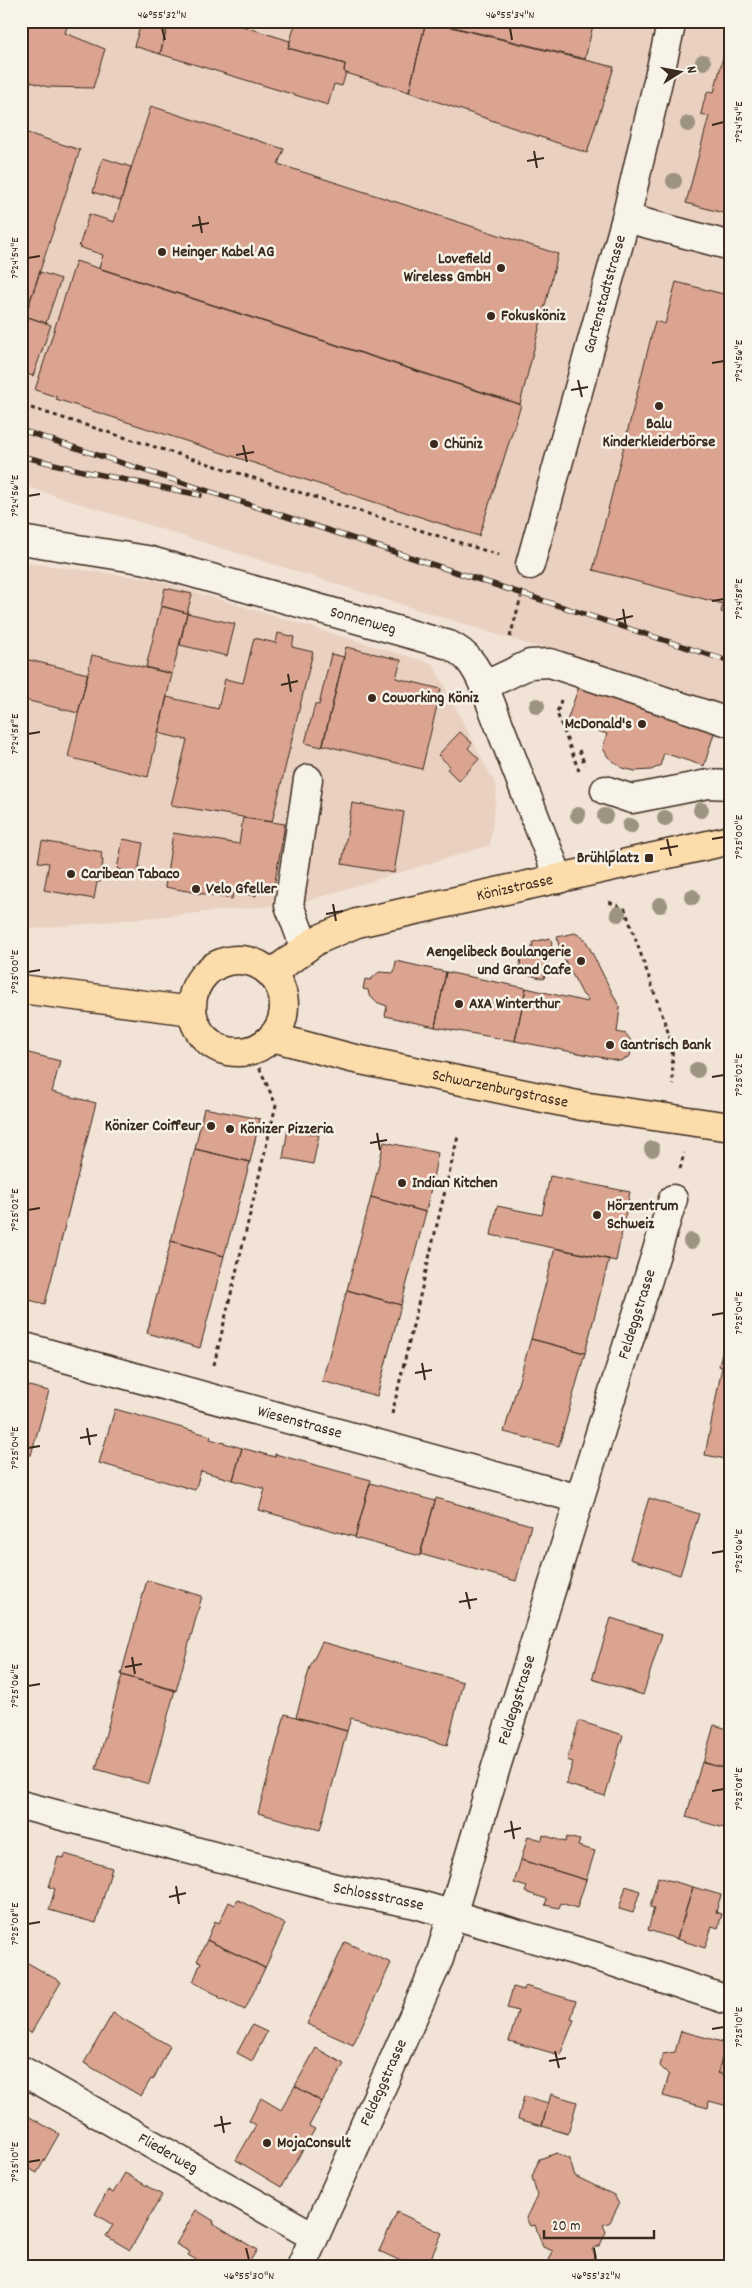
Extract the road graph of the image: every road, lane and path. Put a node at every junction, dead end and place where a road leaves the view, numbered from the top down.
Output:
1 (672, 21) edge
2 (626, 218) junction
3 (731, 246) edge
4 (31, 408) dead end
5 (21, 540) edge
6 (530, 565) joint
7 (484, 686) junction
8 (557, 713) dead end
9 (731, 722) edge
10 (579, 750) dead end
11 (585, 764) dead end
12 (580, 773) dead end
13 (308, 779) dead end
14 (731, 785) edge
15 (605, 790) dead end
16 (731, 840) edge
17 (559, 879) junction
18 (305, 948) junction
19 (272, 973) junction
20 (21, 990) edge
21 (192, 1011) junction
22 (262, 1044) junction
23 (683, 1119) junction
24 (731, 1127) edge
25 (458, 1136) dead end
26 (673, 1198) joint
27 (21, 1346) edge
28 (206, 1397) junction
29 (384, 1447) junction
30 (578, 1499) junction
31 (21, 1805) edge
32 (452, 1914) junction
33 (731, 2001) edge
34 (21, 2070) edge
35 (313, 2236) junction
36 (301, 2267) edge

1 - 2 street, Gartenstadtstrasse
2 - 3 street
2 - 6 street, Gartenstadtstrasse
4 - 6 path
5 - 7 street, Sonnenweg
7 - 9 street
7 - 17 street, Sonnenweg
8 - 12 path
10 - 11 path
13 - 18 street
14 - 15 street
16 - 17 main road, Könizstrasse
17 - 18 main road, Könizstrasse
17 - 23 path
18 - 19 main road, Könizstrasse
19 - 21 main road
19 - 22 main road
20 - 21 main road
21 - 22 main road
22 - 23 main road, Schwarzenburgstrasse
22 - 28 path
23 - 24 main road, Schwarzenburgstrasse
23 - 26 path
25 - 29 path
26 - 30 street, Feldeggstrasse
27 - 28 street, Wiesenstrasse
28 - 29 street, Wiesenstrasse
29 - 30 street, Wiesenstrasse
30 - 32 street, Feldeggstrasse
31 - 32 street, Schlossstrasse
32 - 33 street, Schlossstrasse
32 - 35 street, Feldeggstrasse
34 - 35 street, Fliederweg
35 - 36 street, Feldeggstrasse

